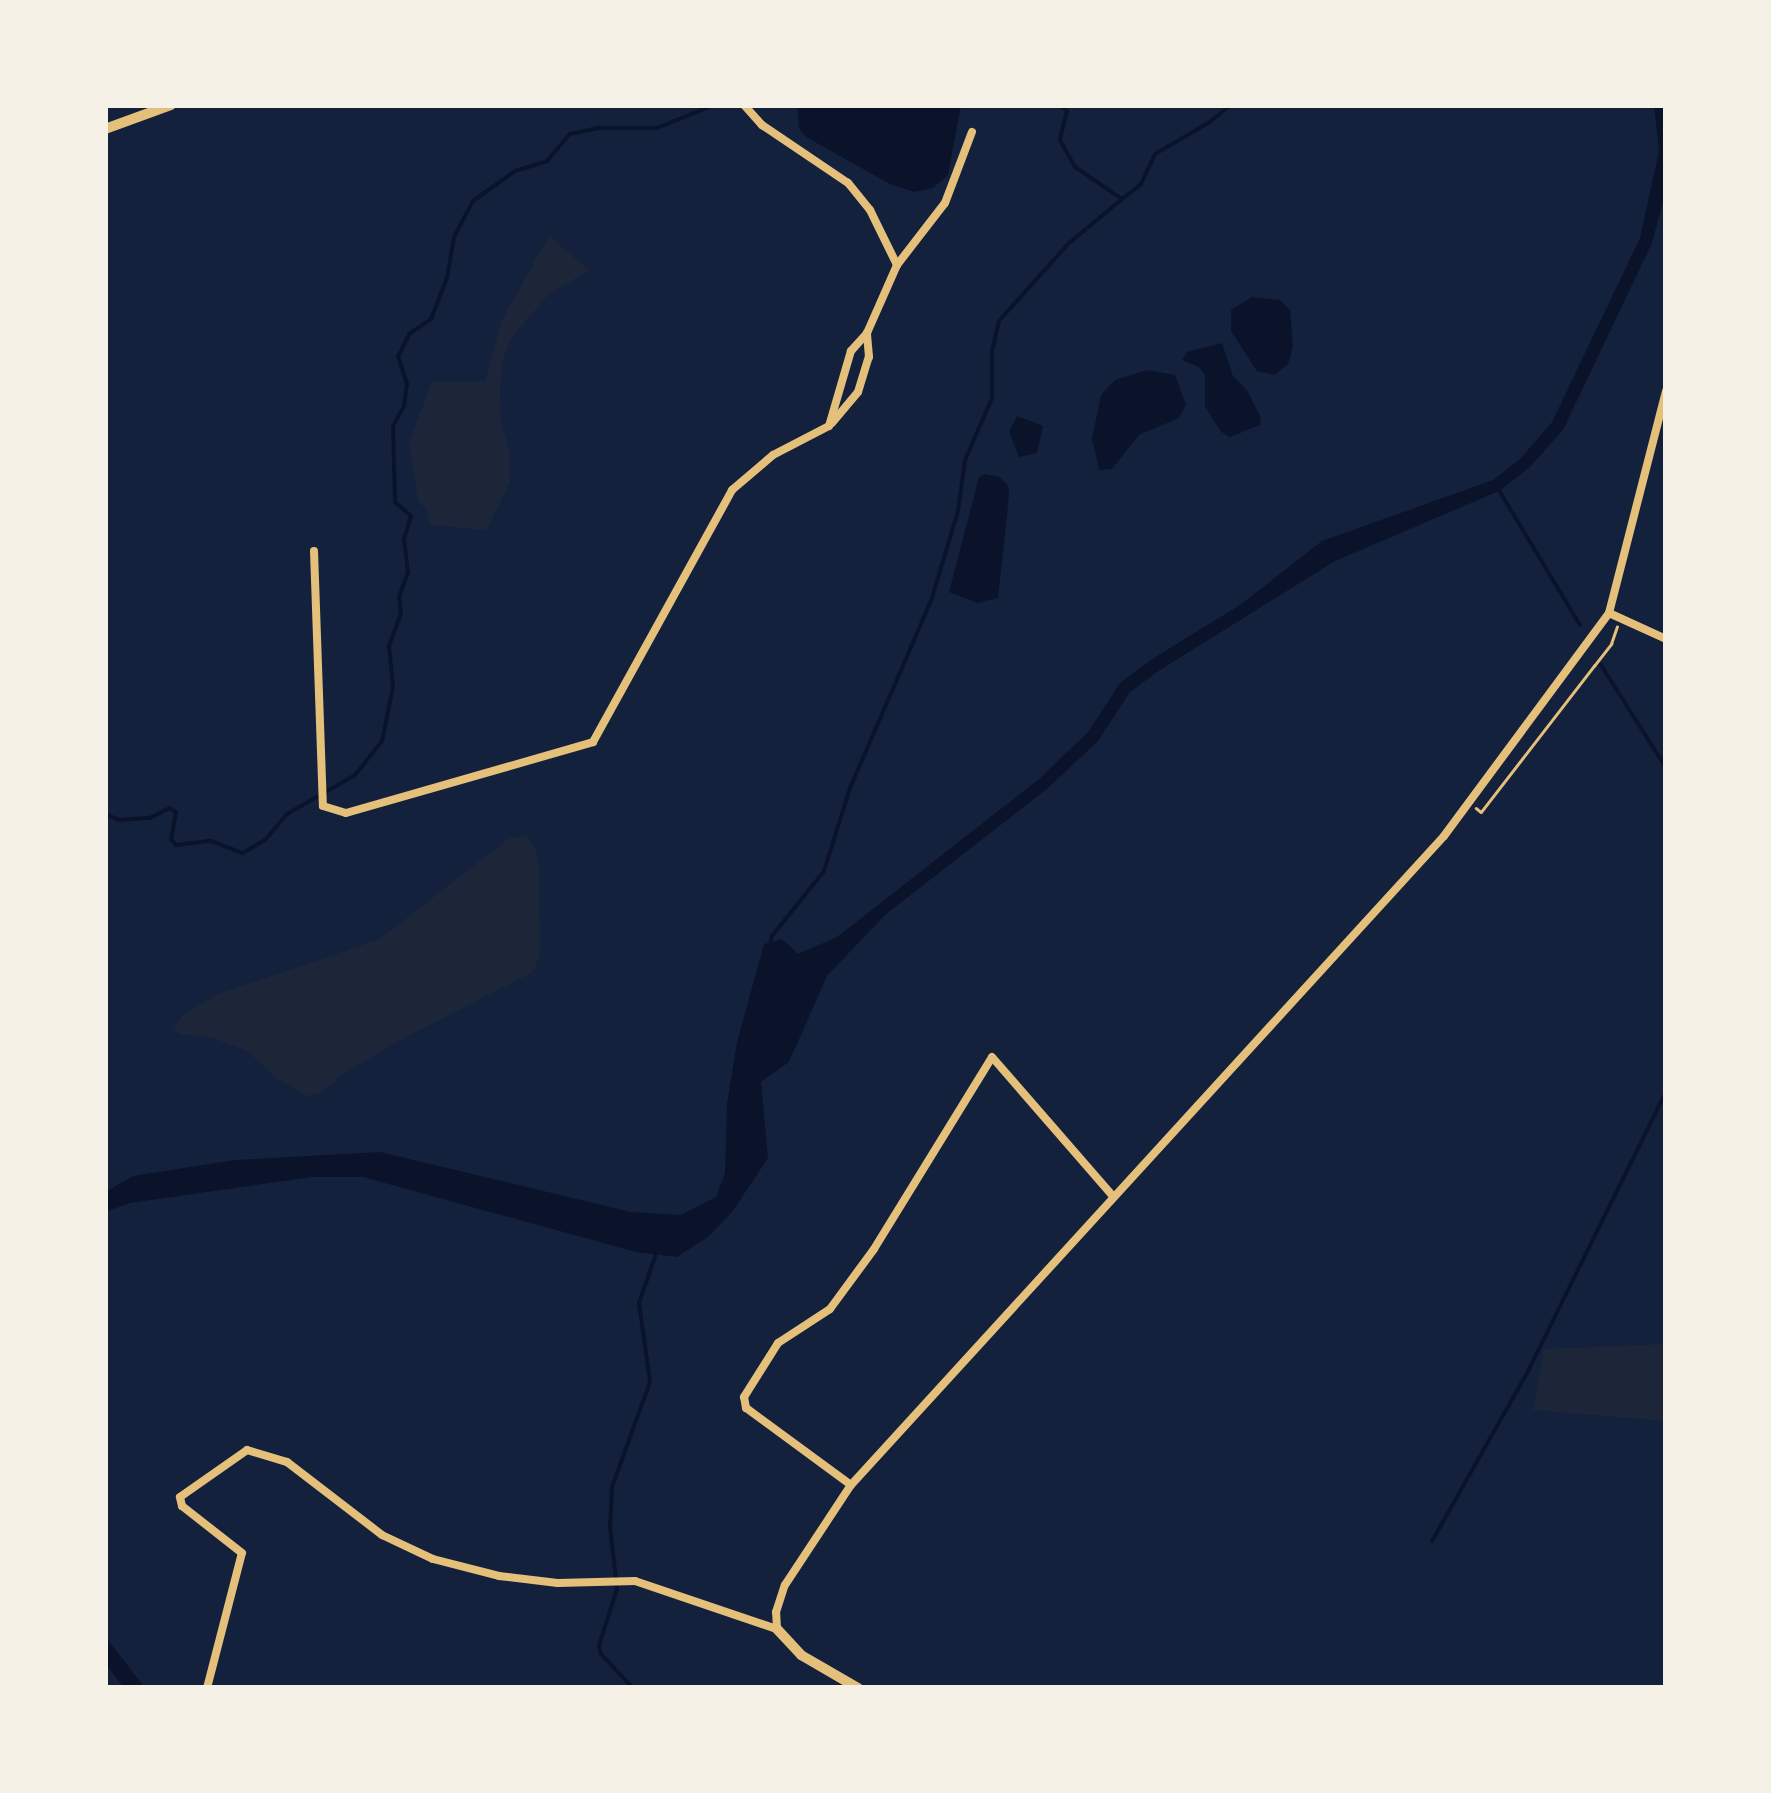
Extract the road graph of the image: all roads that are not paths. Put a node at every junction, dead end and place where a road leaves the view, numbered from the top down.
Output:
1 (171, 105) edge
2 (744, 105) edge
3 (105, 129) edge
4 (972, 132) dead end
5 (897, 265) junction
6 (867, 333) junction
7 (1666, 391) edge
8 (830, 426) junction
9 (314, 551) dead end
10 (1609, 614) junction
11 (1666, 639) edge
12 (1113, 1196) junction
13 (850, 1485) junction
14 (777, 1629) junction
15 (207, 1688) edge
16 (858, 1688) edge

1 - 3 street
2 - 5 street
4 - 5 street
5 - 6 street
6 - 8 street
6 - 8 street
7 - 10 street
8 - 9 street
10 - 11 street
10 - 12 street
12 - 13 street
12 - 13 street
13 - 14 street
14 - 15 street
14 - 16 street

